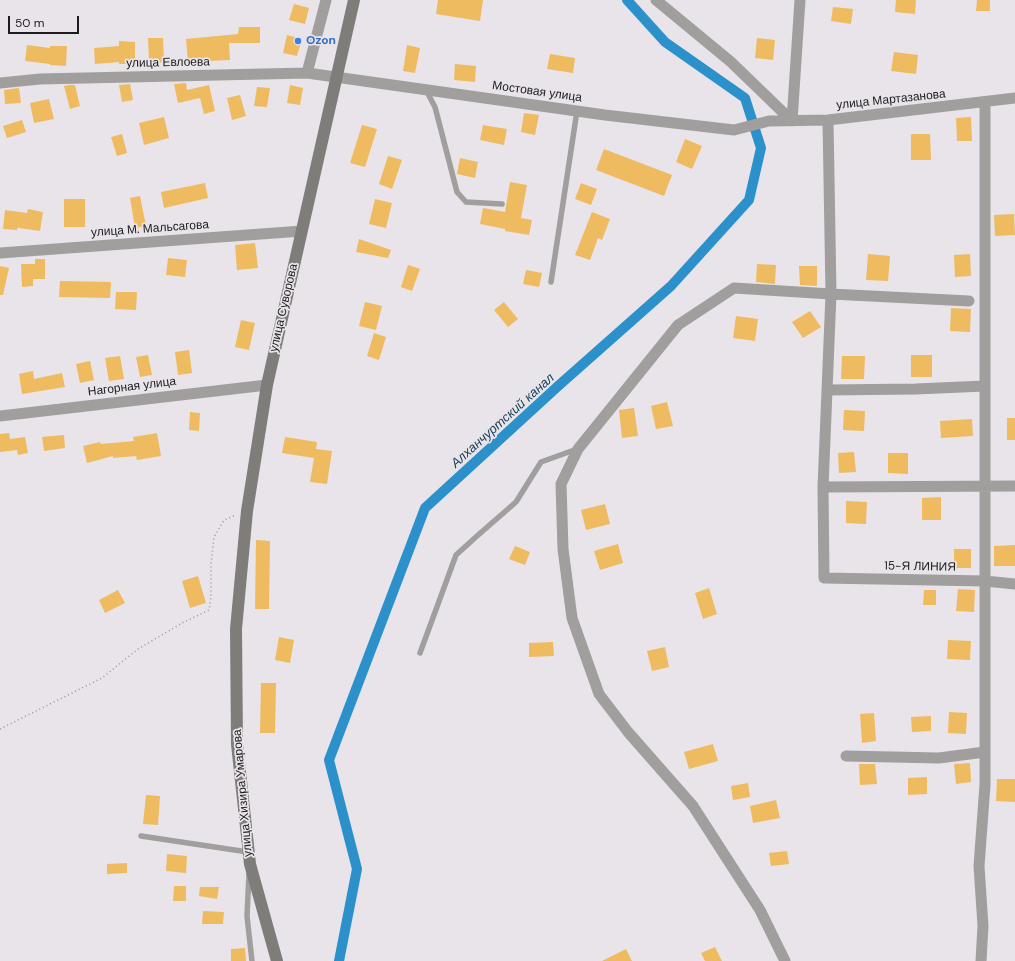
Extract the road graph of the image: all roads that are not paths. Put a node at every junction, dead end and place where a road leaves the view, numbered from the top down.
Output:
1 (326, 0) edge
2 (354, 0) edge
3 (656, 0) edge
4 (800, 0) edge
5 (307, 74) junction
6 (337, 77) junction
7 (0, 83) edge
8 (426, 90) junction
9 (1015, 98) edge
10 (985, 102) junction
11 (577, 111) junction
12 (828, 120) junction
13 (792, 121) junction
14 (734, 130) joint
15 (502, 204) dead end
16 (302, 231) junction
17 (0, 253) edge
18 (551, 282) dead end
19 (831, 294) junction
20 (969, 301) dead end
21 (267, 385) junction
22 (985, 386) junction
23 (827, 390) junction
24 (0, 416) edge
25 (578, 449) junction
26 (823, 486) junction
27 (985, 486) junction
28 (1015, 486) edge
29 (985, 581) junction
30 (1015, 584) edge
31 (237, 621) joint
32 (420, 653) dead end
33 (986, 752) junction
34 (846, 756) dead end
35 (142, 836) dead end
36 (249, 858) junction
37 (252, 961) edge
38 (277, 961) edge
39 (785, 961) edge
40 (981, 961) edge

1 - 5 street
2 - 6 main road, улица Суворова
3 - 13 street
4 - 13 street
5 - 6 street, улица Евлоева
5 - 7 street, улица Евлоева
6 - 8 street, Мостовая улица
6 - 16 main road, улица Суворова
8 - 11 street, Мостовая улица
8 - 15 lane
9 - 10 street, улица Мартазанова
10 - 12 street, улица Мартазанова
10 - 22 street
11 - 14 street, Мостовая улица
11 - 18 lane
12 - 13 street, улица Мартазанова
12 - 19 street
13 - 14 street, улица Мартазанова
16 - 17 street, улица М. Мальсагова
16 - 21 main road, улица Суворова
19 - 20 street
19 - 23 street
19 - 25 street
21 - 24 street, Нагорная улица
21 - 31 main road, улица Суворова
22 - 23 street
22 - 27 street
23 - 26 street
25 - 32 lane
25 - 39 street
26 - 27 street
26 - 29 street, 15-Я ЛИНИЯ
27 - 28 street
27 - 29 street
29 - 30 street, 15-Я ЛИНИЯ
29 - 33 street
31 - 36 main road, улица Хизира Умарова
33 - 34 street
33 - 40 street
35 - 36 lane
36 - 37 lane
36 - 38 main road, улица Хизира Умарова

